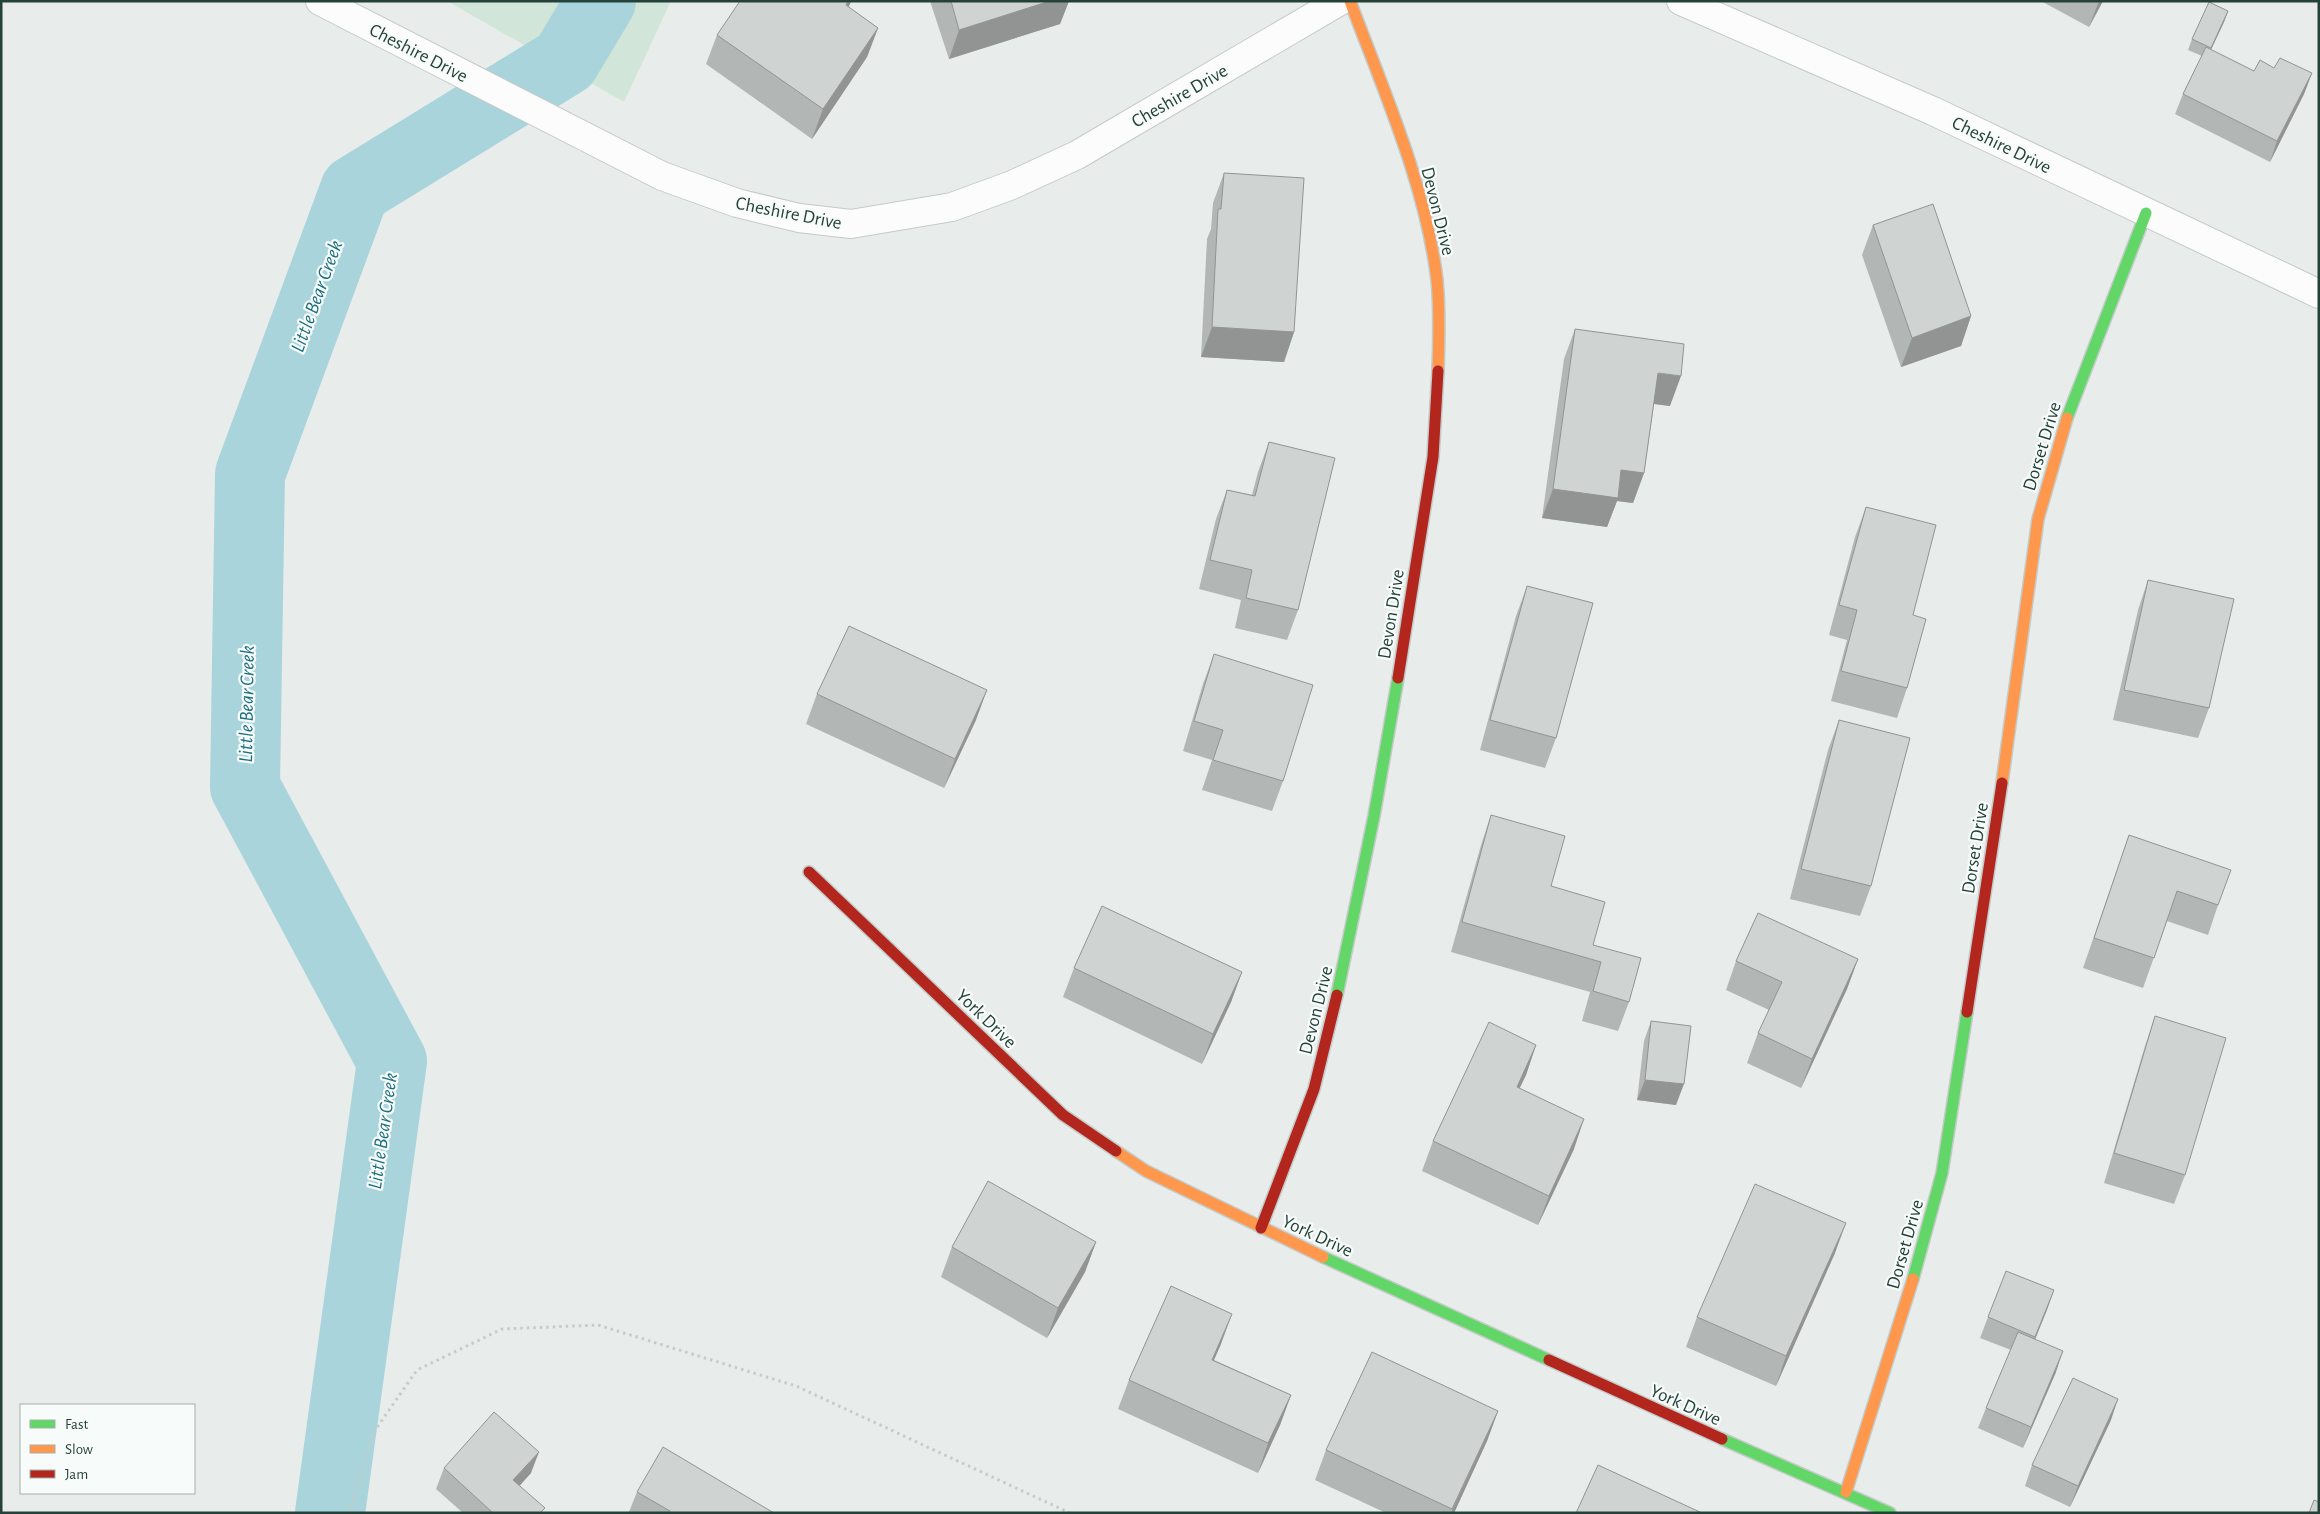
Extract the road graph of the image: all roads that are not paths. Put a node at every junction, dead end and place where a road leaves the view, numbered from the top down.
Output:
1 (320, 1) edge
2 (1340, 1) edge
3 (1350, 1) edge
4 (1681, 1) edge
5 (2146, 213) junction
6 (2319, 294) edge
7 (809, 872) dead end
8 (1261, 1228) junction
9 (1846, 1492) junction
10 (1890, 1513) edge

1 - 2 street, Cheshire Drive
3 - 8 street, Devon Drive
4 - 5 street, Cheshire Drive
5 - 6 street, Cheshire Drive
5 - 9 street, Dorset Drive
7 - 8 street, York Drive
8 - 9 street, York Drive
9 - 10 street, York Drive

